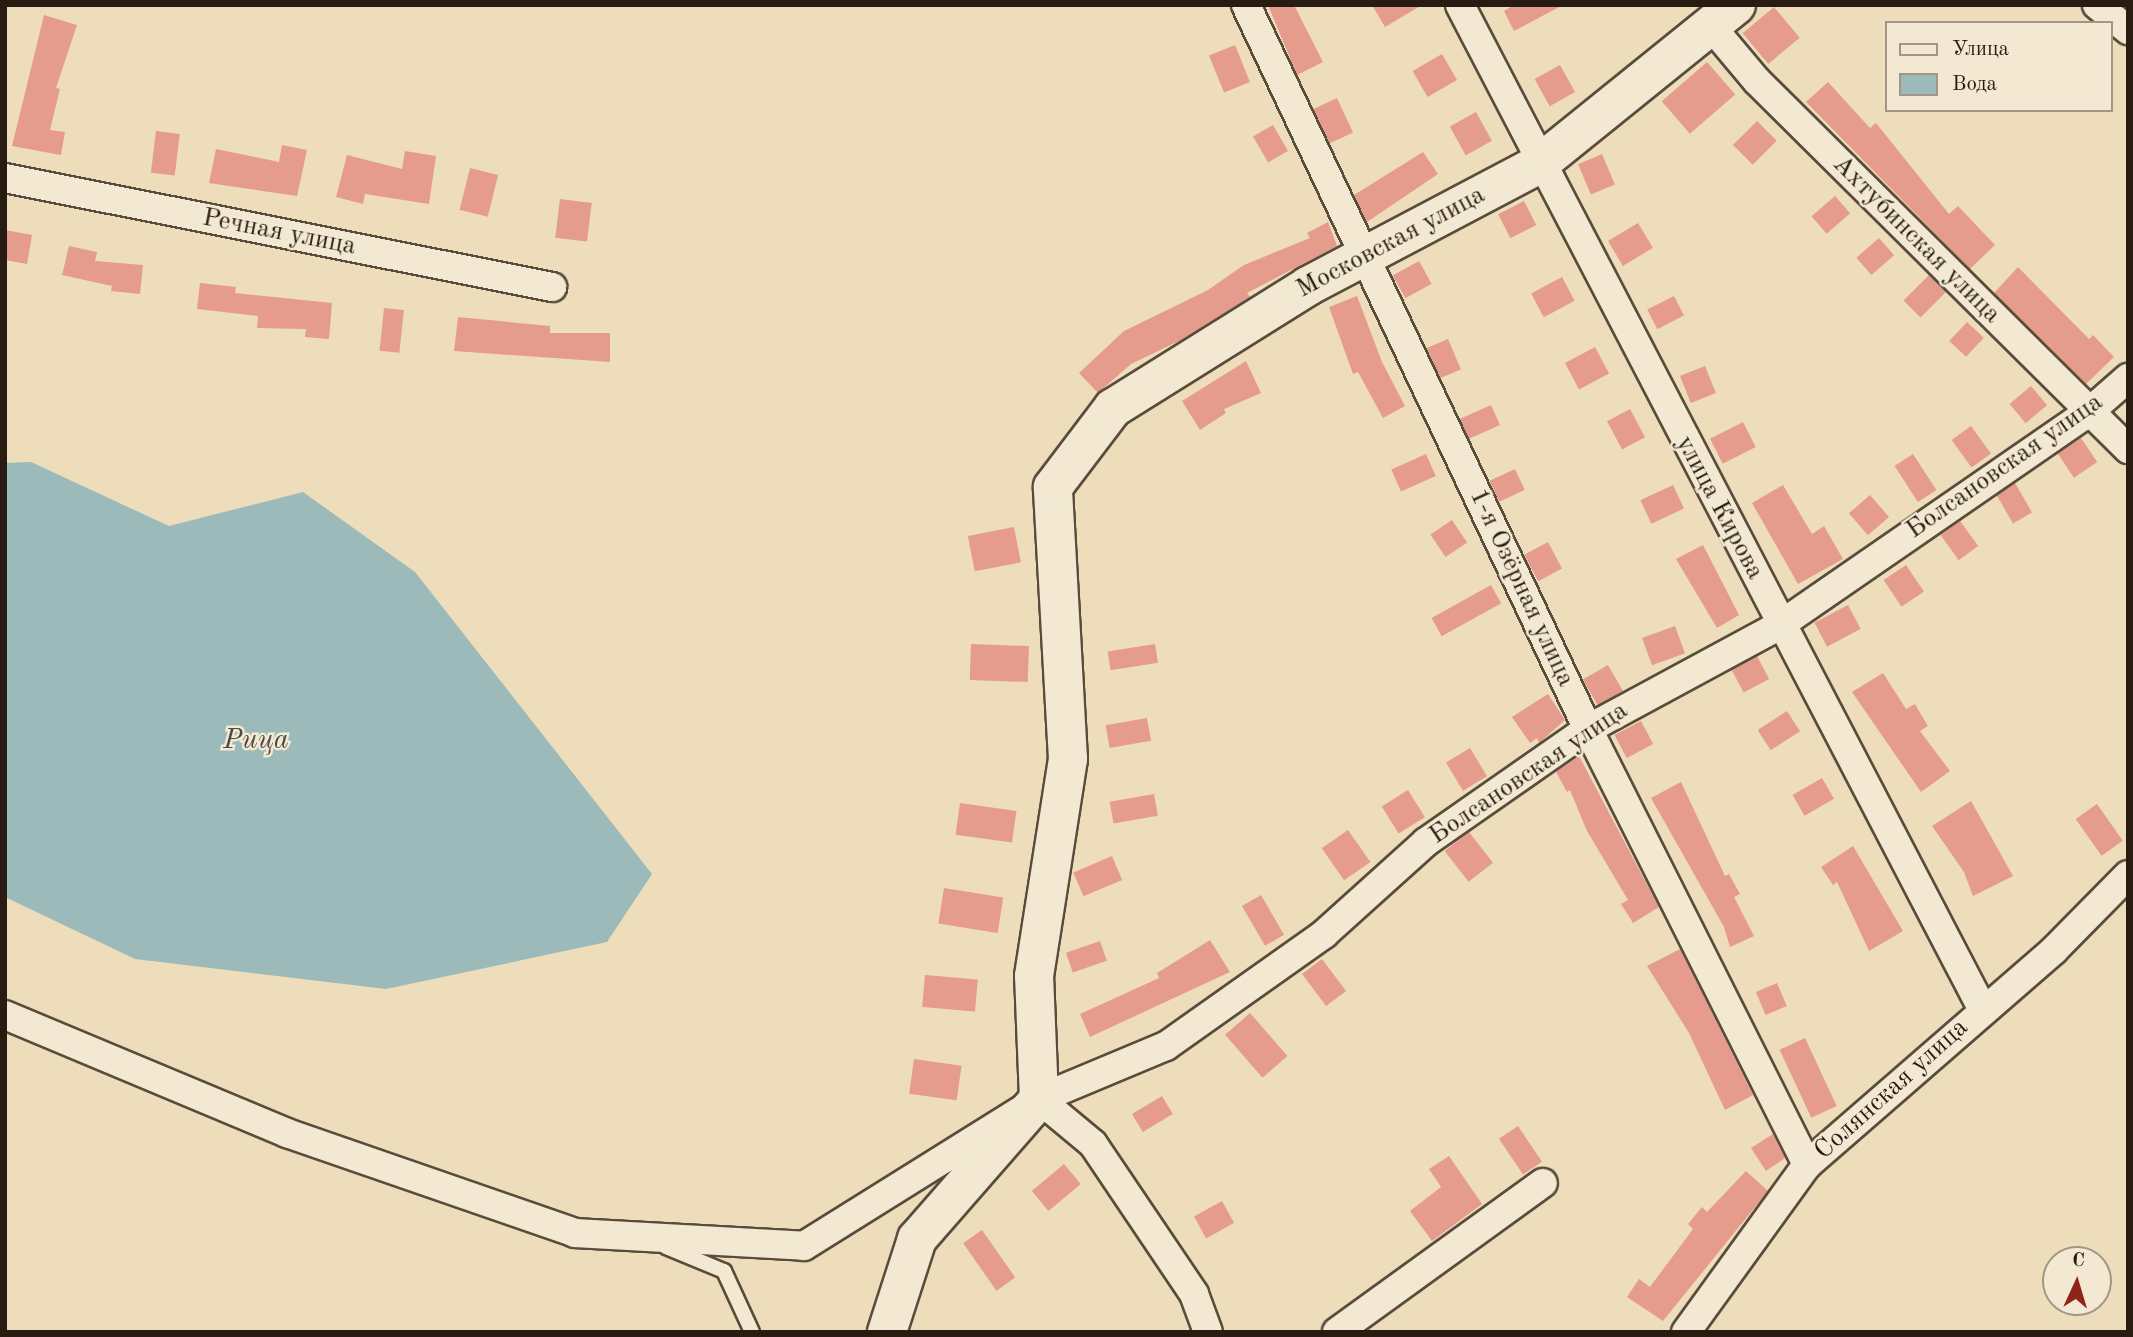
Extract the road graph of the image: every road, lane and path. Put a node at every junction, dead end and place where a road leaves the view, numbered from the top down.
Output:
1 (1246, 5) edge
2 (1460, 5) edge
3 (2097, 5) edge
4 (1723, 15) edge
5 (2128, 30) edge
6 (1539, 164) junction
7 (5, 178) edge
8 (1364, 256) junction
9 (552, 287) dead end
10 (2128, 378) edge
11 (2089, 412) junction
12 (2128, 449) edge
13 (1780, 625) junction
14 (1588, 729) junction
15 (2128, 876) edge
16 (1982, 1008) junction
17 (5, 1015) edge
18 (1039, 1099) junction
19 (1807, 1165) junction
20 (1543, 1183) dead end
21 (642, 1237) junction
22 (752, 1332) edge
23 (887, 1332) edge
24 (1208, 1332) edge
25 (1337, 1332) edge
26 (1686, 1332) edge

1 - 8 street, 1-я Озёрная улица
2 - 6 street, улица Кирова
3 - 5 street
4 - 6 street, Московская улица
4 - 11 street, Ахтубинская улица
6 - 8 street, Московская улица
6 - 13 street, улица Кирова
7 - 9 street, Речная улица
8 - 14 street, 1-я Озёрная улица
8 - 18 street, Московская улица
10 - 11 street, Болсановская улица
11 - 12 street, Ахтубинская улица
11 - 13 street, Болсановская улица
13 - 14 street, Болсановская улица
13 - 16 street, улица Кирова
14 - 18 street, Болсановская улица
14 - 19 street, 1-я Озёрная улица
15 - 16 street, Солянская улица
16 - 19 street, Солянская улица
17 - 21 street, Болсановская улица
18 - 21 street, Болсановская улица
18 - 23 street
18 - 24 street
19 - 26 street, Солянская улица
20 - 25 street
21 - 22 lane

